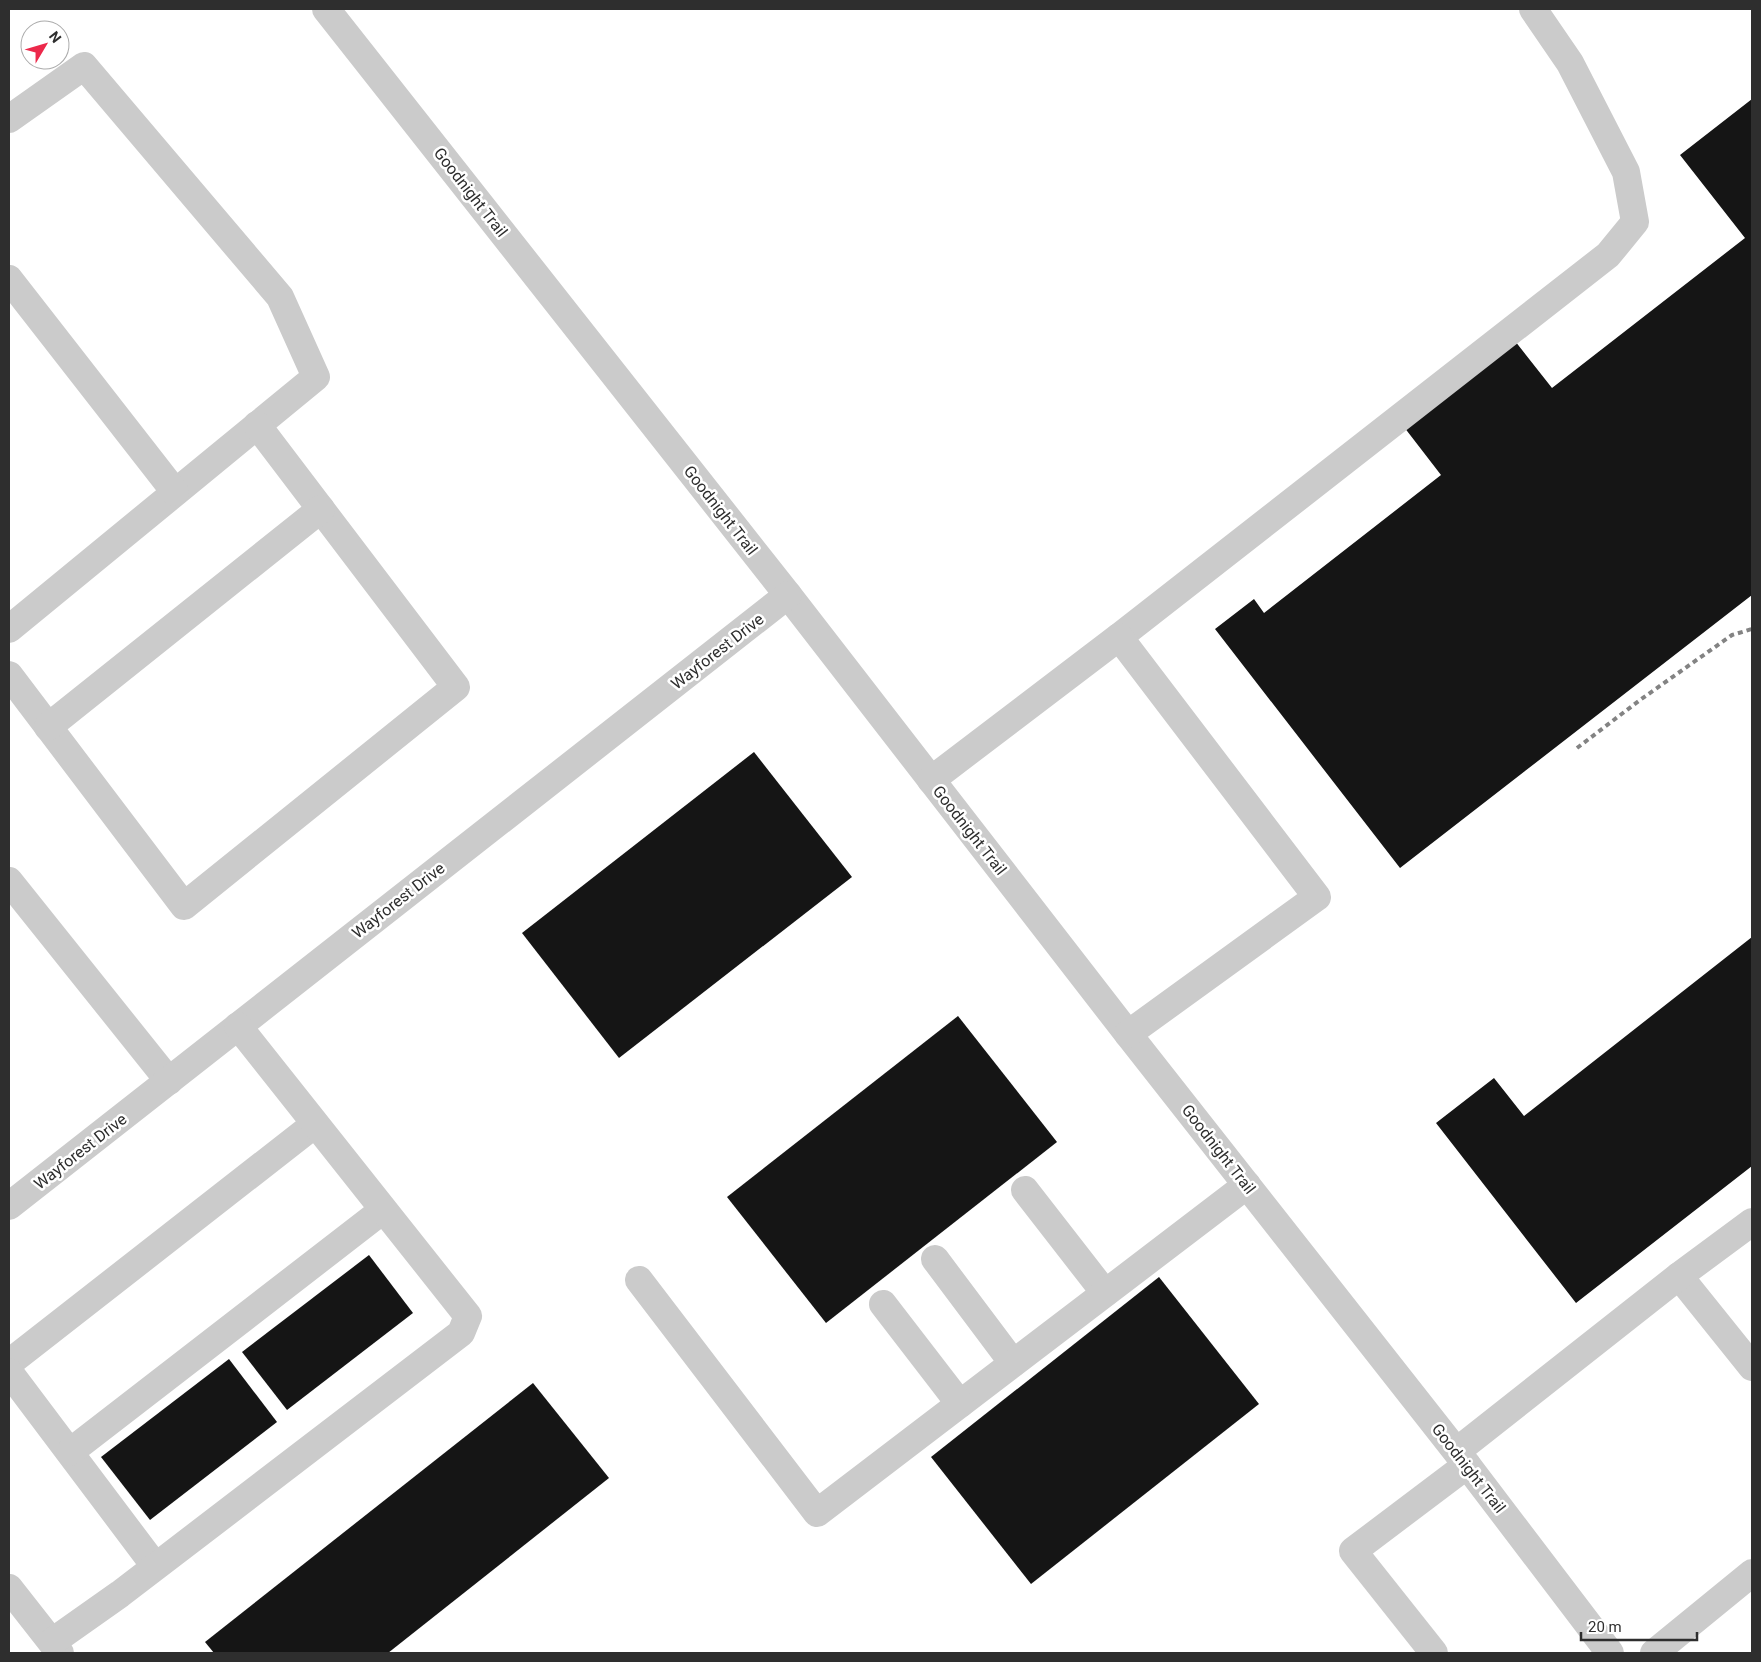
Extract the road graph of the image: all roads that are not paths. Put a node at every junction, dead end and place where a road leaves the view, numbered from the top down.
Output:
1 (326, 9) edge
2 (1533, 9) edge
3 (9, 119) edge
4 (9, 279) edge
5 (257, 425) junction
6 (176, 492) junction
7 (320, 509) junction
8 (788, 595) junction
9 (9, 629) edge
10 (1119, 636) junction
11 (9, 675) edge
12 (48, 727) junction
13 (931, 780) junction
14 (9, 881) edge
15 (238, 1026) junction
16 (1128, 1034) junction
17 (169, 1081) junction
18 (315, 1124) junction
19 (1247, 1185) junction
20 (1025, 1190) dead end
21 (9, 1206) edge
22 (383, 1210) junction
23 (1752, 1222) edge
24 (935, 1259) dead end
25 (1679, 1276) junction
26 (639, 1280) dead end
27 (1105, 1293) junction
28 (883, 1304) dead end
29 (9, 1363) edge
30 (1013, 1363) junction
31 (1752, 1367) edge
32 (9, 1372) edge
33 (960, 1404) junction
34 (70, 1452) junction
35 (1462, 1458) junction
36 (155, 1566) junction
37 (1752, 1573) edge
38 (9, 1588) edge
39 (56, 1648) edge
40 (1434, 1653) edge
41 (1610, 1653) edge
42 (1654, 1653) edge

1 - 8 street, Goodnight Trail
2 - 10 street
3 - 5 street
4 - 6 street
5 - 6 street
5 - 7 street
6 - 9 street
7 - 12 street
7 - 12 street
8 - 13 street, Goodnight Trail
8 - 15 street, Wayforest Drive
10 - 13 street
10 - 16 street
11 - 12 street
13 - 16 street, Goodnight Trail
14 - 17 street
15 - 17 street, Wayforest Drive
15 - 18 street
16 - 19 street, Goodnight Trail
17 - 21 street, Wayforest Drive
18 - 22 street
18 - 29 street
19 - 27 street
19 - 35 street, Goodnight Trail
20 - 27 street
22 - 34 street
22 - 36 street
23 - 25 street
24 - 30 street
25 - 31 street
25 - 35 street
26 - 33 street
27 - 30 street
28 - 33 street
30 - 33 street
32 - 34 street
34 - 36 street
35 - 40 street
35 - 41 street, Goodnight Trail
36 - 39 street
37 - 42 street
38 - 39 street

